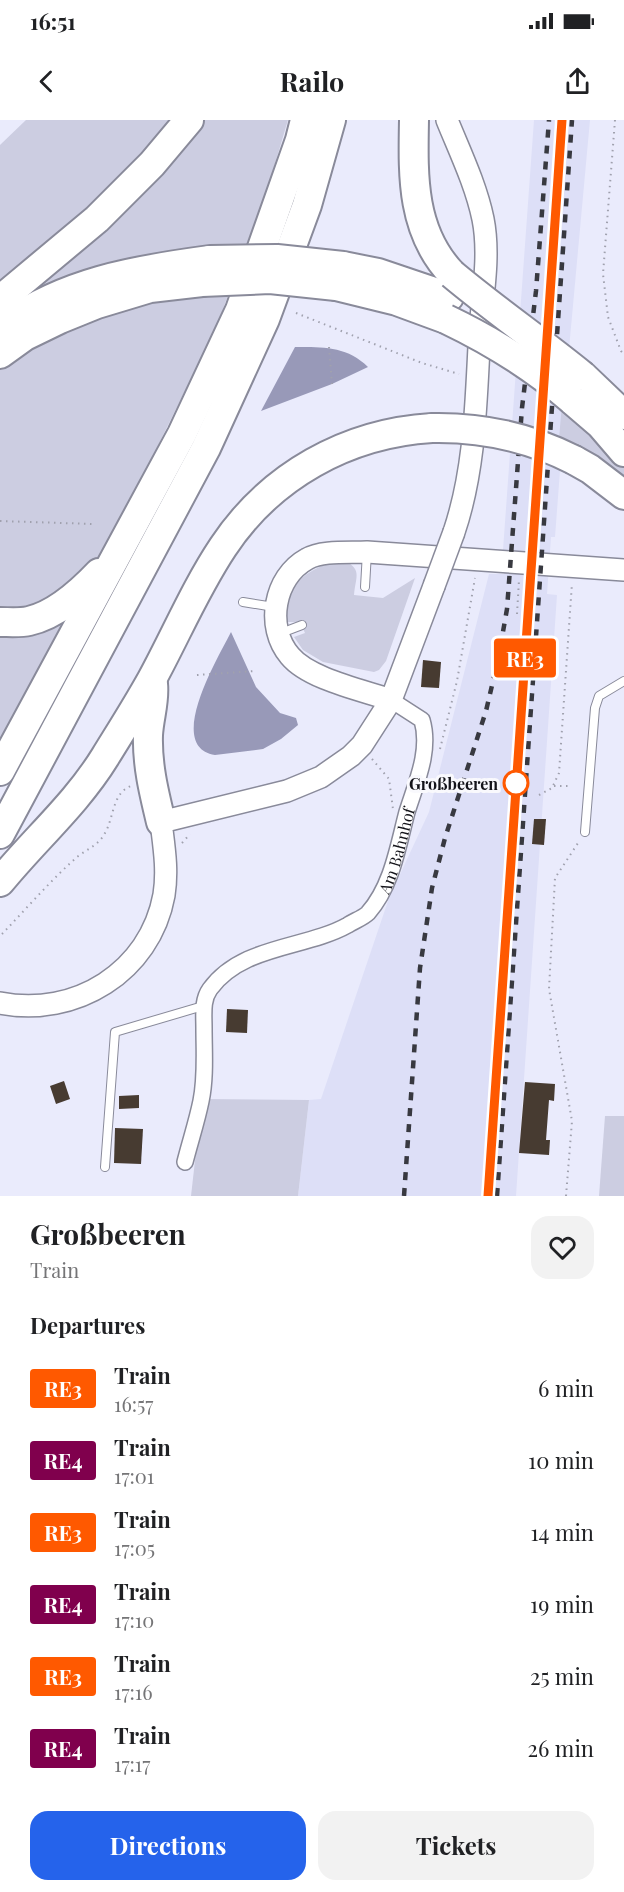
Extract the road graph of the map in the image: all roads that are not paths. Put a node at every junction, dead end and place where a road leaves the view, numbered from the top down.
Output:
1 (189, 120) edge
2 (305, 120) edge
3 (331, 120) edge
4 (414, 120) edge
5 (447, 120) edge
6 (206, 271) junction
7 (449, 297) junction
8 (0, 300) edge
9 (0, 329) edge
10 (0, 354) edge
11 (578, 388) junction
12 (624, 415) edge
13 (624, 453) edge
14 (624, 495) edge
15 (367, 552) junction
16 (117, 555) junction
17 (624, 570) edge
18 (365, 587) dead end
19 (243, 602) dead end
20 (276, 608) junction
21 (0, 622) edge
22 (302, 625) dead end
23 (278, 635) junction
24 (153, 678) junction
25 (624, 681) edge
26 (391, 700) junction
27 (0, 771) edge
28 (161, 822) junction
29 (585, 832) road end
30 (0, 834) edge
31 (0, 882) edge
32 (1, 1006) edge
33 (203, 1006) junction
34 (185, 1162) dead end
35 (105, 1167) dead end

1 - 8 highway
2 - 16 highway
3 - 30 highway
4 - 7 highway
5 - 26 main road, bridge
6 - 7 highway, bridge
6 - 9 highway
6 - 10 highway
7 - 11 highway, bridge
7 - 11 highway, bridge
11 - 12 highway
11 - 13 highway
14 - 24 highway, bridge
15 - 17 main road, Am Bahnhof
15 - 18 lane
15 - 20 main road, Am Bahnhof
16 - 21 highway
16 - 27 highway
19 - 20 lane
20 - 23 main road, Am Bahnhof
22 - 23 lane
23 - 26 main road, Am Bahnhof
24 - 28 highway
24 - 31 highway
25 - 29 lane
26 - 28 main road
26 - 33 street, Am Bahnhof
28 - 32 main road
33 - 34 street
33 - 35 lane

